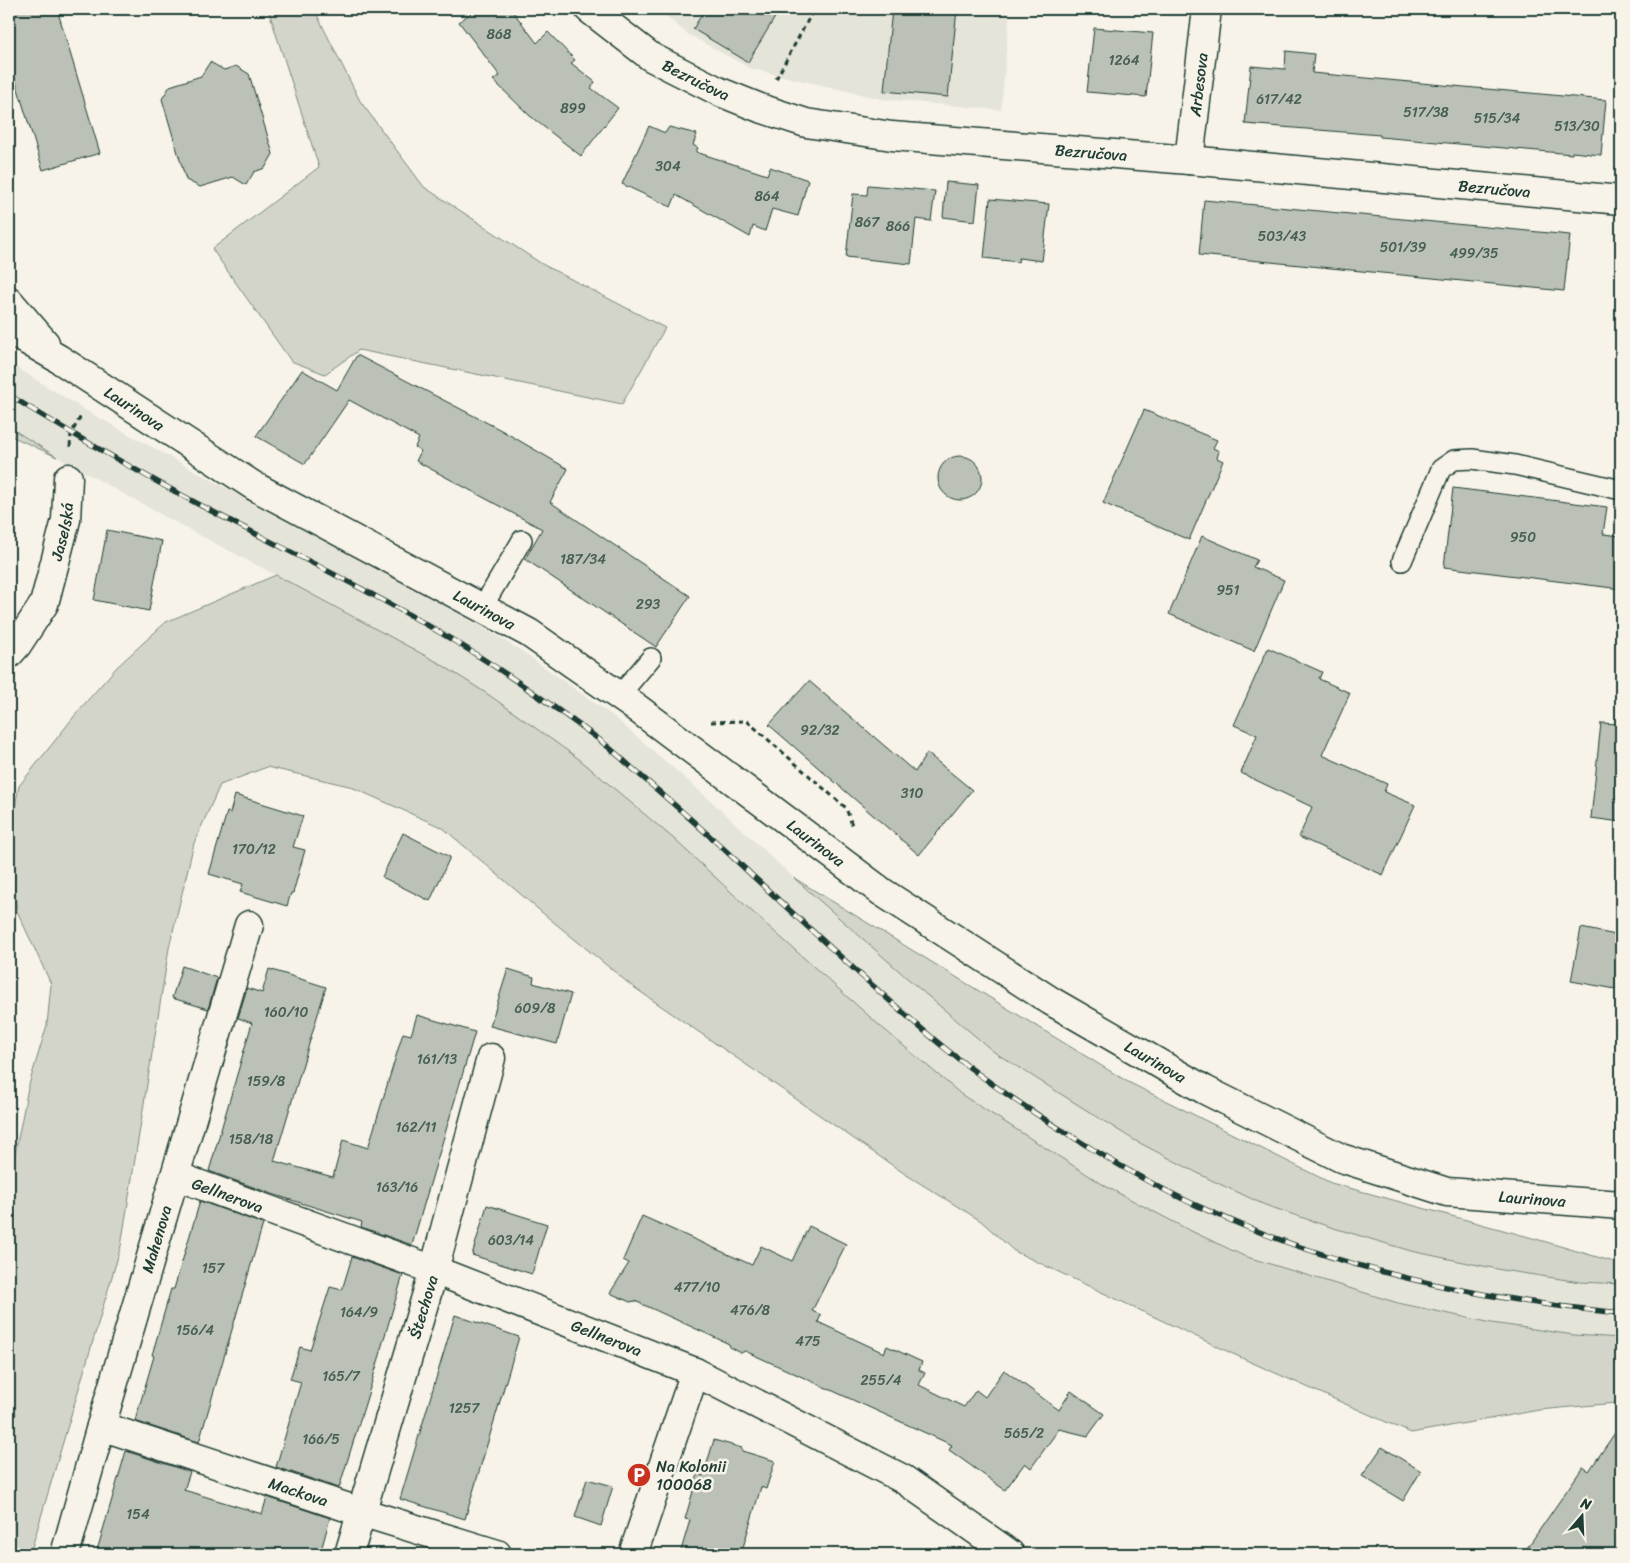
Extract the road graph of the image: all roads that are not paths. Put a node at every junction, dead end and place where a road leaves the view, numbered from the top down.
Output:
1 (589, 9) edge
2 (1207, 9) edge
3 (1189, 160) junction
4 (1621, 200) edge
5 (9, 301) edge
6 (9, 330) edge
7 (60, 359) junction
8 (68, 478) road end
9 (1621, 490) edge
10 (522, 540) dead end
11 (1402, 561) dead end
12 (482, 608) junction
13 (9, 654) edge
14 (651, 658) dead end
15 (619, 696) junction
16 (249, 925) dead end
17 (491, 1058) dead end
18 (176, 1176) junction
19 (1621, 1205) edge
20 (434, 1270) junction
21 (695, 1372) junction
22 (101, 1426) junction
23 (361, 1512) junction
24 (65, 1554) edge
25 (349, 1554) edge
26 (496, 1554) edge
27 (633, 1554) edge
28 (1010, 1554) edge

1 - 3 street, Bezručova
2 - 3 street, Arbesova
3 - 4 street, Bezručova
5 - 7 street, Laurinova
6 - 7 street, Laurinova
7 - 12 street, Laurinova
8 - 13 street, Jaselská
9 - 11 lane
10 - 12 lane
12 - 15 street, Laurinova
14 - 15 lane
15 - 19 street, Laurinova
16 - 18 street, Mahenova
17 - 20 street, Štechova
18 - 20 street, Gellnerova
18 - 22 street, Mahenova
20 - 21 street, Gellnerova
20 - 23 street, Štechova
21 - 27 street
21 - 28 street, Gellnerova
22 - 23 street, Mackova
22 - 24 street, Mahenova
23 - 25 street, Štechova
23 - 26 street, Mackova

